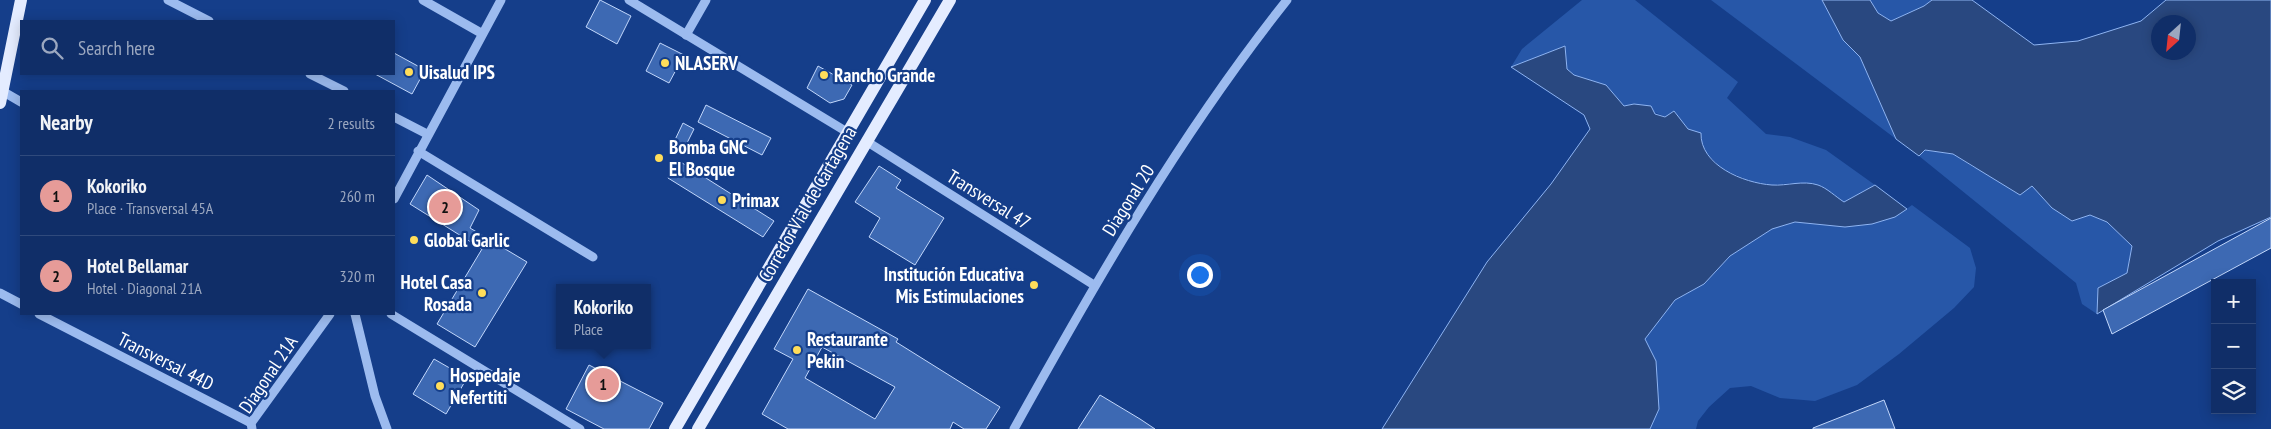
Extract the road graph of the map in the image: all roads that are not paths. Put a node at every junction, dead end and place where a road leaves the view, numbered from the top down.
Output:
1 (21, 0) edge
2 (168, 0) edge
3 (423, 0) edge
4 (501, 0) edge
5 (629, 0) edge
6 (706, 0) edge
7 (925, 0) edge
8 (950, 0) edge
9 (1288, 0) edge
10 (207, 20) edge
11 (481, 33) junction
12 (686, 35) junction
13 (312, 75) edge
14 (342, 90) edge
15 (1, 97) edge
16 (20, 102) edge
17 (395, 118) edge
18 (847, 132) junction
19 (427, 134) junction
20 (866, 141) junction
21 (418, 151) junction
22 (395, 197) edge
23 (594, 256) dead end
24 (1094, 285) junction
25 (0, 294) edge
26 (20, 304) edge
27 (41, 315) edge
28 (329, 315) edge
29 (355, 315) edge
30 (393, 315) edge
31 (252, 426) edge
32 (387, 429) edge
33 (580, 429) edge
34 (675, 429) edge
35 (698, 429) edge
36 (1014, 429) edge

1 - 15 main road
2 - 10 street
3 - 11 street
4 - 11 street
5 - 12 street
6 - 12 street
7 - 18 main road, Corredor Vial de Cartagena
8 - 20 main road, Corredor Vial de Cartagena
9 - 24 street, Diagonal 20
11 - 19 street
12 - 18 street
13 - 14 street
15 - 16 street
17 - 19 street
18 - 34 main road, Corredor Vial de Cartagena
19 - 21 street
20 - 24 street, Transversal 47
20 - 35 main road, Corredor Vial de Cartagena
21 - 22 street
21 - 23 street
24 - 36 street, Diagonal 20
25 - 26 street
27 - 31 street, Transversal 44D
28 - 31 street, Diagonal 21A
29 - 32 street
30 - 33 street

